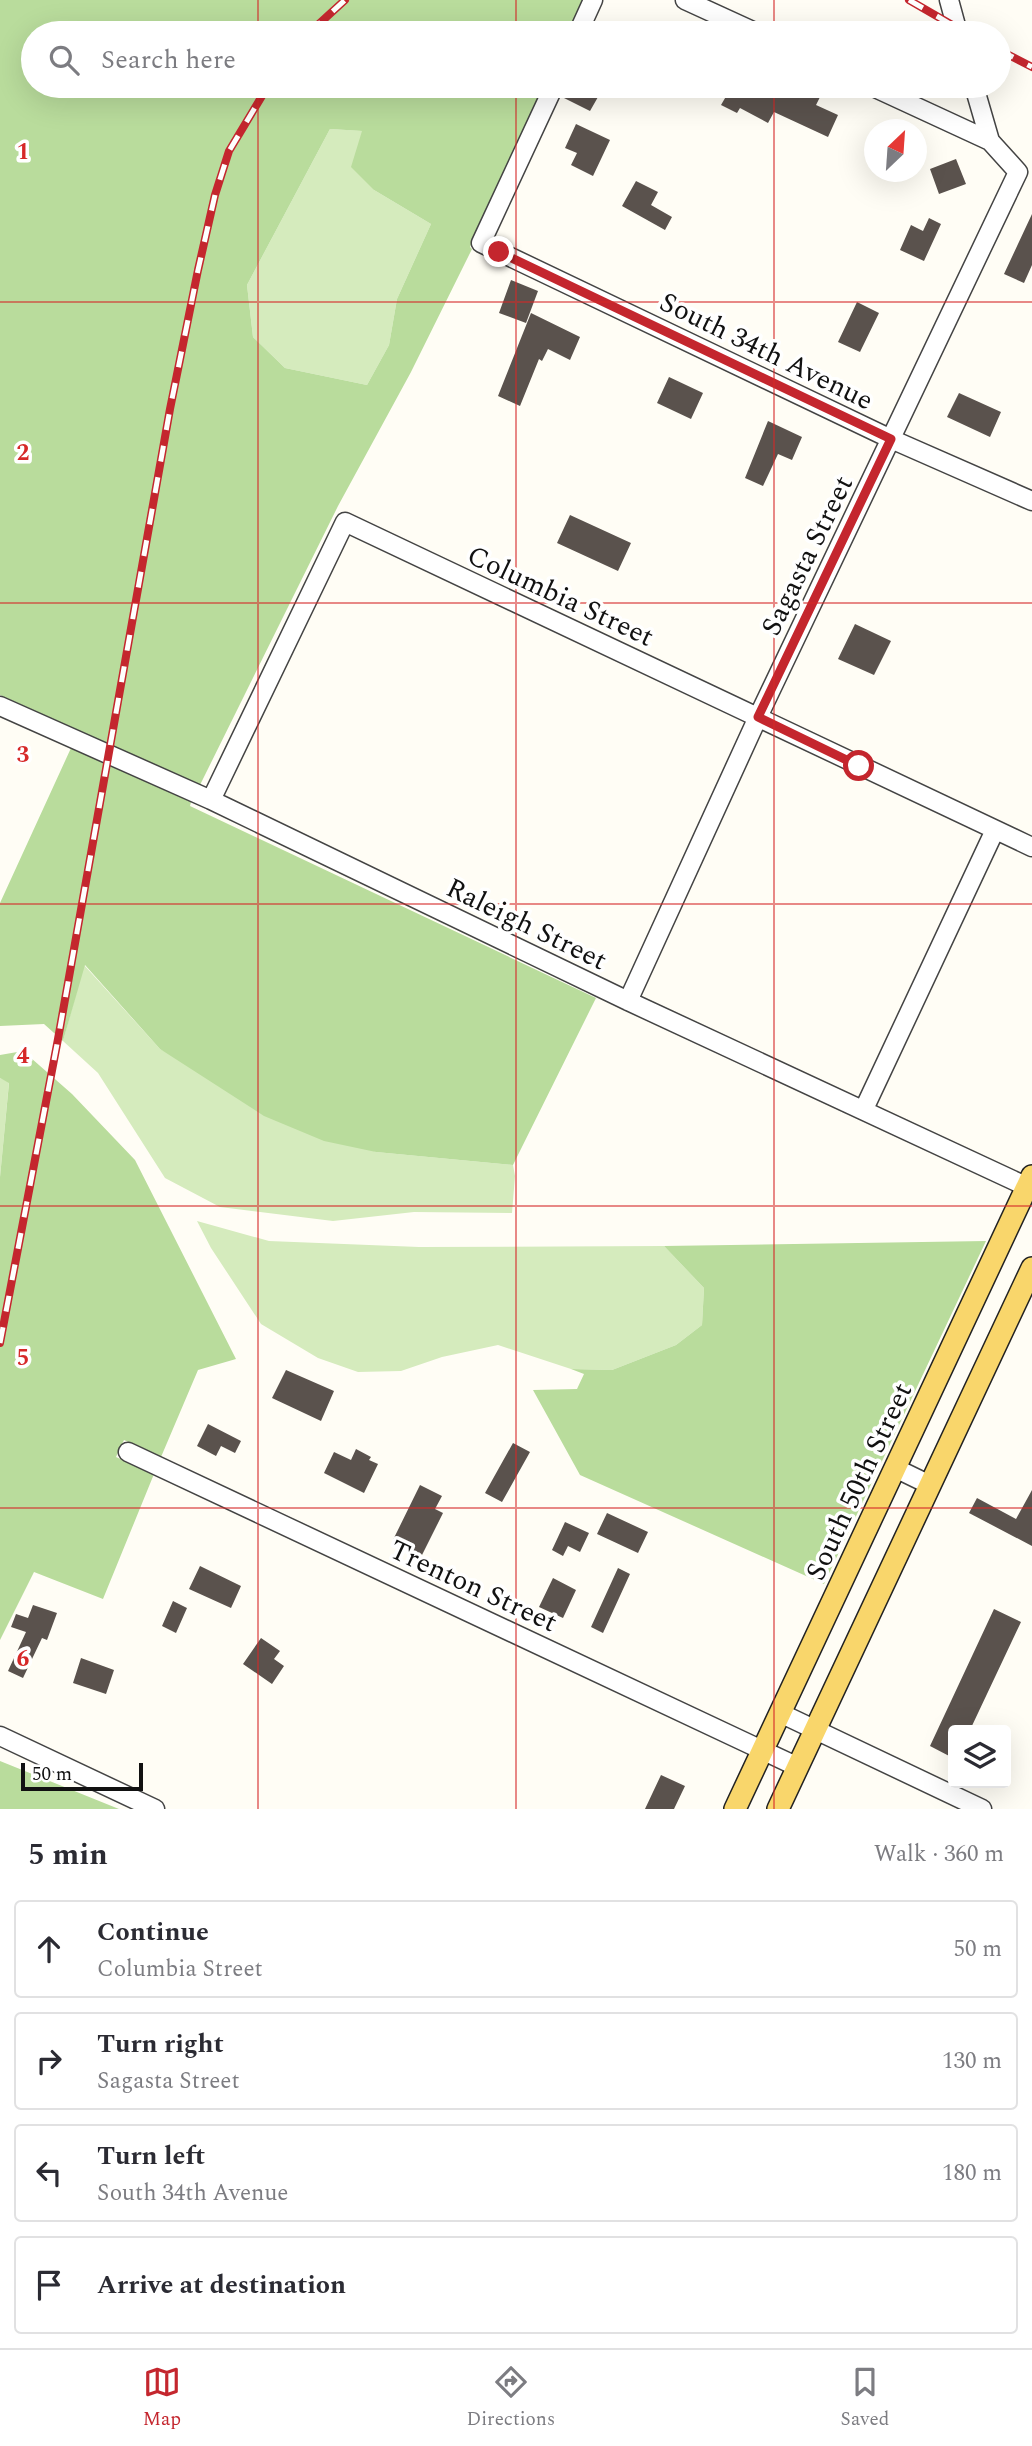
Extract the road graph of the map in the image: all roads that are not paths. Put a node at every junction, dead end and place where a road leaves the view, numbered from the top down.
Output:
1 (593, 0) edge
2 (685, 0) edge
3 (948, 0) edge
4 (583, 21) edge
5 (731, 21) edge
6 (954, 21) edge
7 (548, 98) edge
8 (897, 98) edge
9 (977, 98) edge
10 (990, 141) junction
11 (891, 439) junction
12 (1032, 501) edge
13 (0, 706) edge
14 (758, 717) junction
15 (211, 800) junction
16 (995, 830) junction
17 (1032, 847) edge
18 (628, 1001) junction
19 (864, 1110) junction
20 (1030, 1184) edge
21 (1032, 1268) edge
22 (128, 1452) dead end
23 (895, 1468) junction
24 (930, 1485) junction
25 (780, 1713) junction
26 (815, 1730) junction
27 (0, 1736) edge
28 (762, 1750) junction
29 (797, 1767) junction
30 (155, 1809) edge
31 (735, 1809) edge
32 (778, 1809) edge
33 (982, 1809) edge

1 - 4 street
2 - 5 street
3 - 6 street
7 - 11 street, South 34th Avenue
8 - 10 street
9 - 10 street
10 - 11 street, Sagasta Street
11 - 12 street, South 34th Avenue
11 - 14 street, Sagasta Street
13 - 15 street, Raleigh Street
14 - 15 street, Columbia Street
14 - 16 street, Columbia Street
14 - 18 street, Sagasta Street
15 - 18 street, Raleigh Street
16 - 17 street, Columbia Street
16 - 19 street
18 - 19 street, Raleigh Street
19 - 20 street, Raleigh Street
20 - 23 main road, South 50th Street
21 - 24 main road
22 - 28 street, Trenton Street
23 - 24 street
23 - 25 main road, South 50th Street
24 - 26 main road
25 - 26 street
25 - 28 main road, South 50th Street
26 - 29 main road
26 - 33 street
27 - 30 street
28 - 29 street, Trenton Street
28 - 31 main road, South 50th Street
29 - 32 main road

